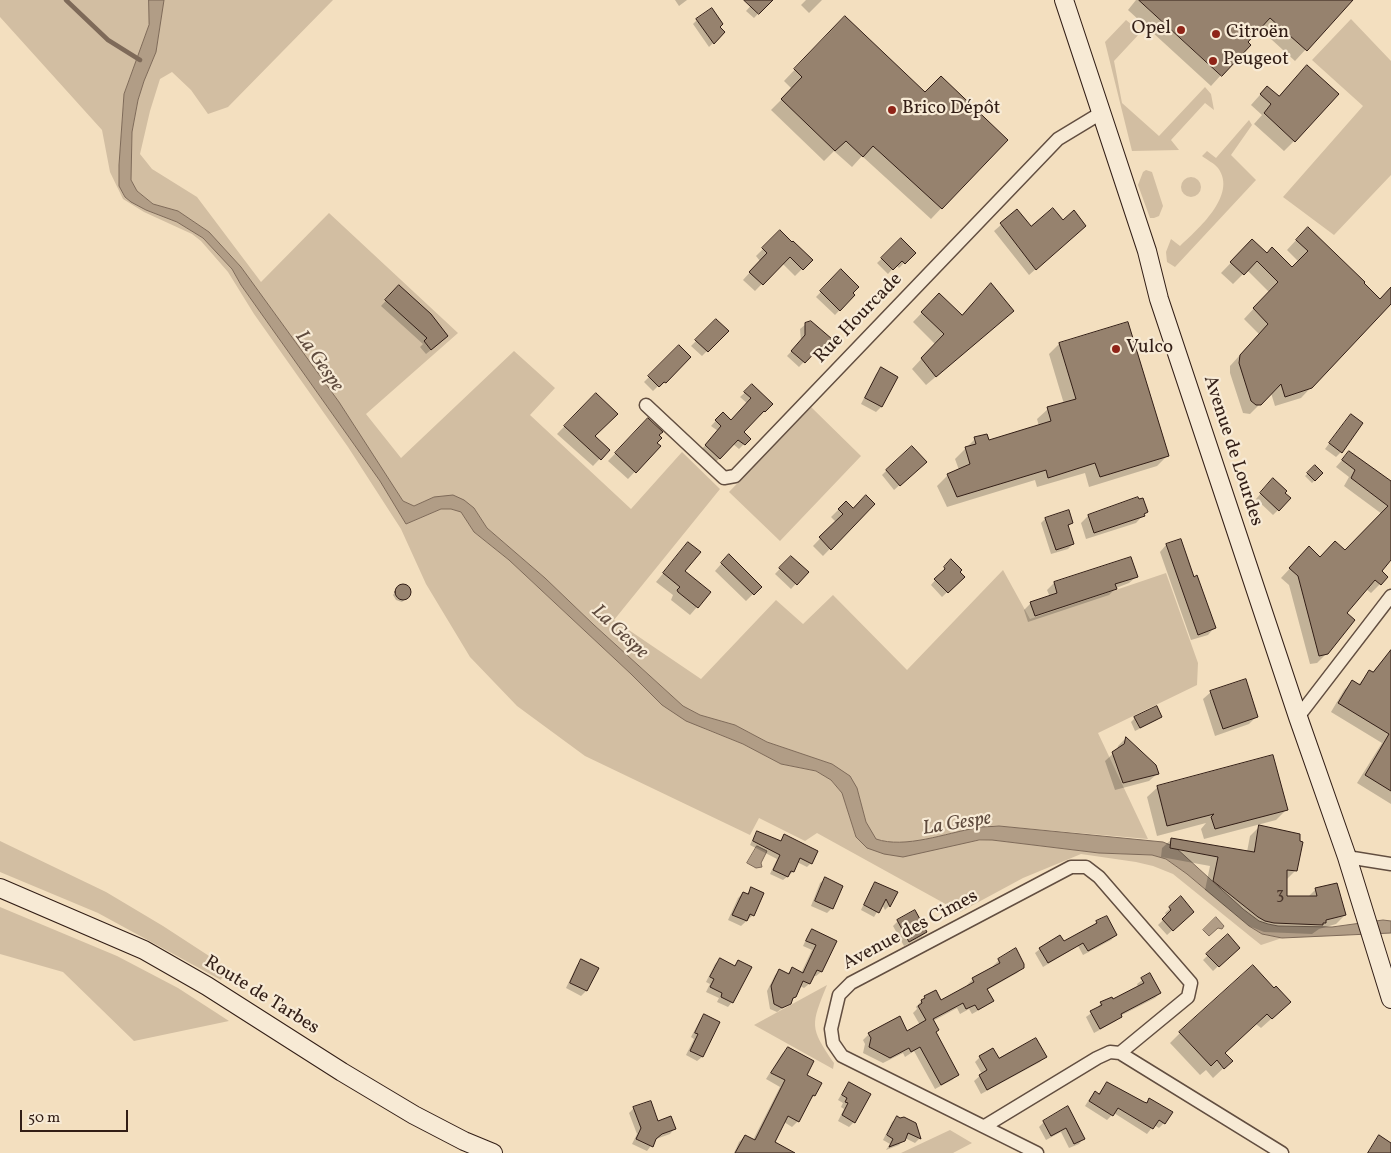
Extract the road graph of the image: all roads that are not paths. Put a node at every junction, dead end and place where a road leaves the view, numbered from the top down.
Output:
1 (1064, 0) edge
2 (1101, 113) junction
3 (646, 405) dead end
4 (1391, 596) edge
5 (1298, 717) junction
6 (1347, 857) junction
7 (1391, 864) edge
8 (0, 888) edge
9 (1391, 999) edge
10 (1120, 1053) junction
11 (985, 1126) junction
12 (493, 1153) edge
13 (1037, 1153) edge
14 (1282, 1153) edge

1 - 2 main road, Avenue de Lourdes
2 - 3 street, Rue Hourcade
2 - 5 main road, Avenue de Lourdes
4 - 5 street
5 - 6 main road, Avenue de Lourdes
6 - 7 street
6 - 9 main road, Avenue de Lourdes
8 - 12 main road, Route de Tarbes
10 - 11 street, Avenue des Cimes
10 - 11 street, Avenue des Cimes
10 - 14 street
11 - 13 street

